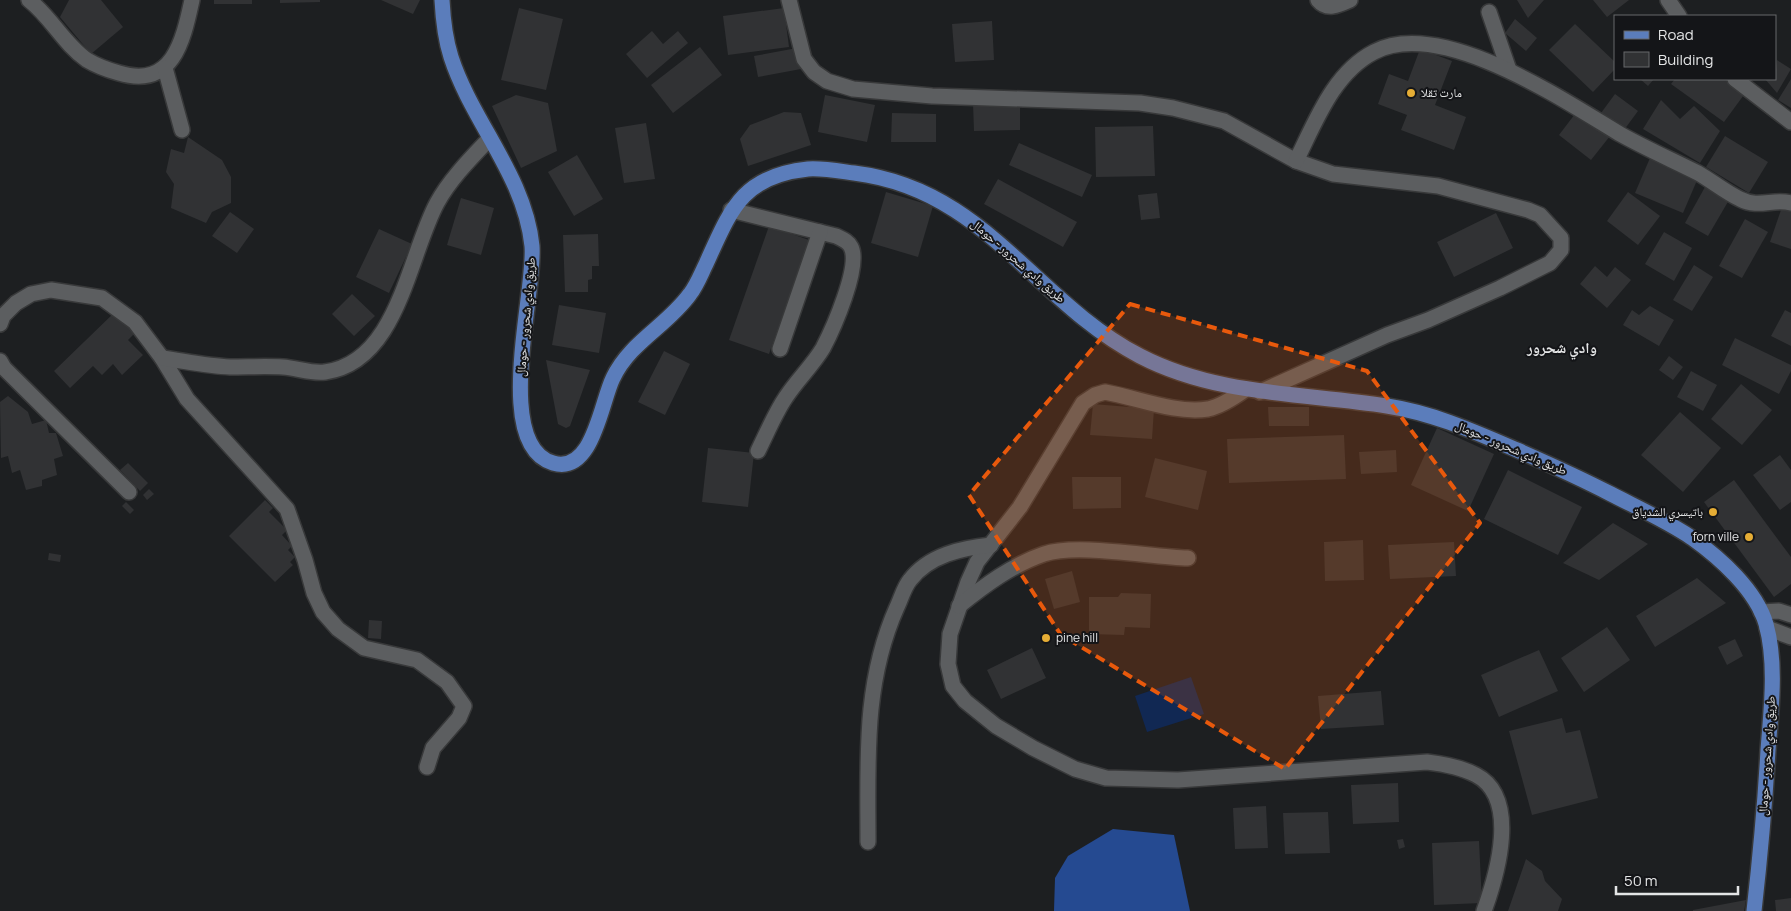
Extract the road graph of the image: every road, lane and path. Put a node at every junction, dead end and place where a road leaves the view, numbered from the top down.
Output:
1 (29, 0) edge
2 (192, 0) edge
3 (442, 0) edge
4 (789, 0) edge
5 (1318, 0) edge
6 (1350, 0) edge
7 (1668, 0) edge
8 (1488, 12) dead end
9 (1678, 15) edge
10 (165, 68) junction
11 (1509, 70) junction
12 (1736, 80) edge
13 (1791, 122) edge
14 (182, 130) dead end
15 (490, 138) junction
16 (1296, 161) junction
17 (1791, 203) edge
18 (731, 210) junction
19 (820, 232) junction
20 (0, 324) edge
21 (780, 349) dead end
22 (162, 358) junction
23 (0, 361) edge
24 (1253, 391) junction
25 (758, 451) dead end
26 (129, 492) dead end
27 (991, 545) junction
28 (1188, 558) dead end
29 (958, 607) junction
30 (1761, 612) junction
31 (1791, 615) edge
32 (1767, 628) junction
33 (1791, 637) edge
34 (427, 767) dead end
35 (868, 842) dead end
36 (1484, 911) edge
37 (1754, 911) edge

1 - 10 street
2 - 10 street
3 - 15 main road, طريق وادي شحرور - حومال
4 - 16 street
5 - 6 street
7 - 9 street
8 - 11 street
10 - 14 street
11 - 16 street
11 - 17 street
12 - 13 street
15 - 18 main road, طريق وادي شحرور - حومال
15 - 22 street
16 - 24 street
18 - 19 street
18 - 24 main road, طريق وادي شحرور - حومال
19 - 21 street
19 - 25 street
20 - 22 street
22 - 34 street
23 - 26 street
24 - 27 street
24 - 30 main road, طريق وادي شحرور - حومال
27 - 29 street
27 - 35 street
28 - 29 street
29 - 36 street
30 - 31 street
30 - 32 main road, طريق وادي شحرور - حومال
32 - 33 street
32 - 37 main road, طريق وادي شحرور - حومال

